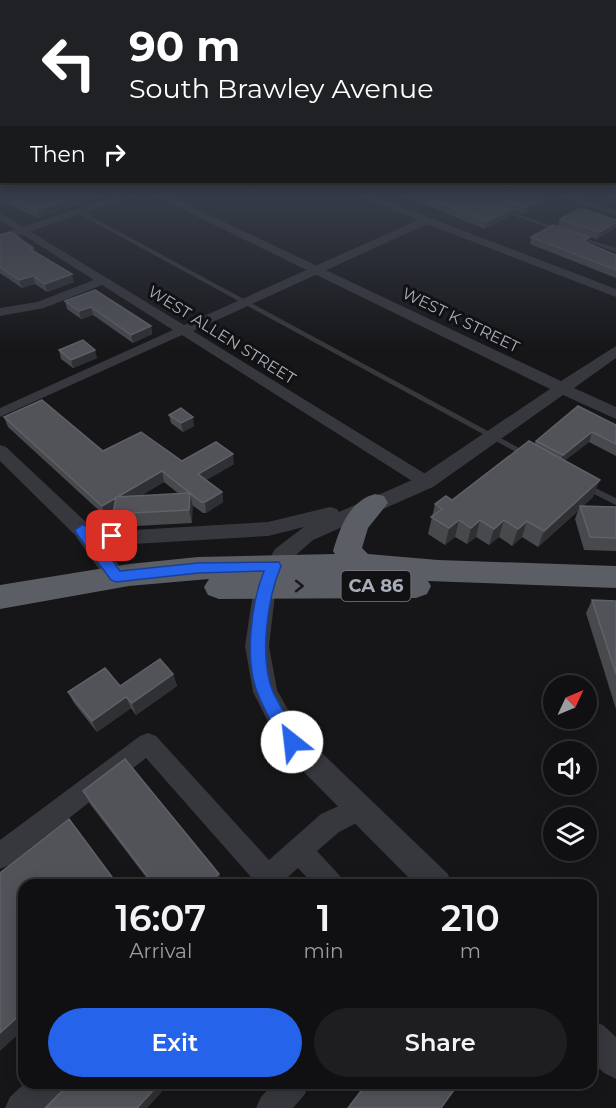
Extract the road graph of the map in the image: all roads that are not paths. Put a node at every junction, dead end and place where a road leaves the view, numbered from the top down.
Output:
1 (51, 248) edge
2 (144, 248) edge
3 (268, 248) edge
4 (365, 248) edge
5 (499, 248) edge
6 (315, 270) junction
7 (103, 280) junction
8 (616, 293) edge
9 (244, 303) junction
10 (0, 312) edge
11 (183, 330) junction
12 (616, 351) edge
13 (563, 389) junction
14 (0, 413) edge
15 (616, 414) edge
16 (493, 437) junction
17 (0, 451) edge
18 (531, 457) edge
19 (426, 482) junction
20 (579, 482) edge
21 (616, 502) edge
22 (375, 503) junction
23 (82, 530) junction
24 (361, 565) junction
25 (116, 576) junction
26 (269, 576) junction
27 (616, 577) edge
28 (616, 587) edge
29 (0, 597) edge
30 (0, 613) edge
31 (359, 809) junction
32 (299, 850) junction
33 (0, 856) edge
34 (262, 879) edge
35 (266, 879) edge
36 (326, 879) edge
37 (431, 879) edge
38 (597, 1043) edge
39 (616, 1061) edge
40 (42, 1089) edge
41 (289, 1089) edge
42 (21, 1108) edge
43 (272, 1108) edge

1 - 7 street, WEST ALLEN STREET
2 - 9 lane
3 - 6 street, WEST K STREET
4 - 6 street
5 - 8 street
6 - 9 street
6 - 13 street, WEST K STREET
7 - 10 street
7 - 11 street, WEST ALLEN STREET
9 - 11 street
9 - 16 lane
11 - 14 street
11 - 19 street, WEST ALLEN STREET
12 - 13 street
13 - 15 street, WEST K STREET
13 - 16 street
16 - 18 lane
16 - 19 street
17 - 23 street
19 - 22 street
20 - 21 lane
22 - 23 street
22 - 24 highway
22 - 26 street
23 - 25 street
24 - 26 highway, CA 86
24 - 27 highway, CA 86
25 - 26 highway, CA 86
25 - 29 highway, CA 86
26 -> 28 highway, CA 86
26 - 30 highway, CA 86
26 - 31 street
31 - 32 street
31 - 37 street
32 - 35 street
32 - 36 street
33 - 34 street
38 - 39 street
40 - 42 street
41 - 43 street

